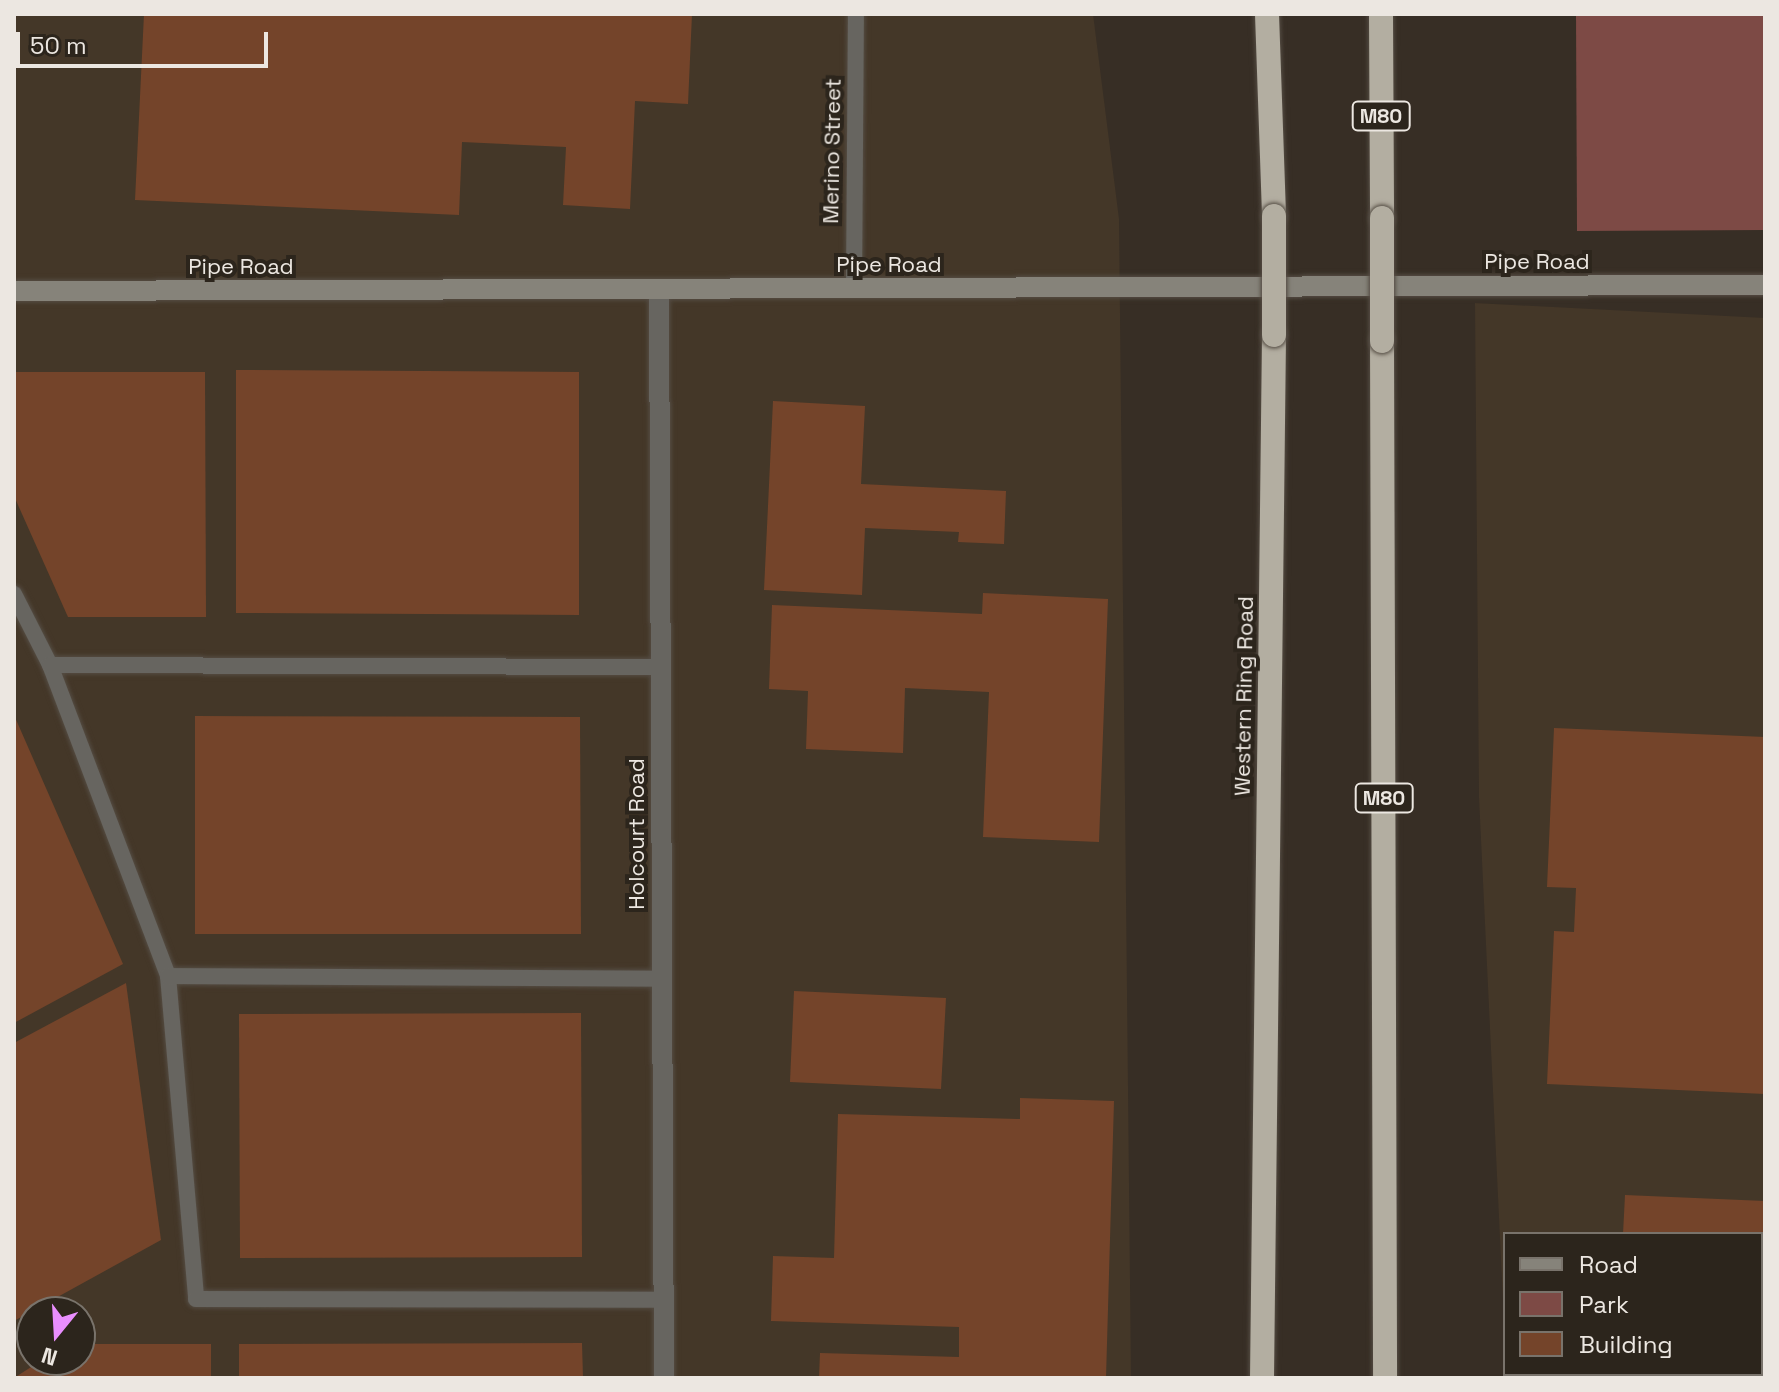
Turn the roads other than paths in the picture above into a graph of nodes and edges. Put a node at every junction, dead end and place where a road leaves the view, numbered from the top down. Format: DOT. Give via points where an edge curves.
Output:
graph roads {
  1 [pos="856,14"];
  2 [pos="1267,14"];
  3 [pos="1381,14"];
  4 [pos="1765,285"];
  5 [pos="854,289"];
  6 [pos="659,290"];
  7 [pos="14,291"];
  8 [pos="14,594"];
  9 [pos="50,665"];
  10 [pos="660,667"];
  11 [pos="168,976"];
  12 [pos="662,979"];
  13 [pos="1385,1255"];
  14 [pos="664,1300"];
  15 [pos="664,1378"];
  16 [pos="1262,1378"];
  17 [pos="1385,1378"];
  18 [pos="1398,1378"];
  1 -- 5 [label="lane, Merino Street"];
  2 -- 16 [label="highway, Western Ring Road, bridge" via="1274,335"];
  3 -- 13 [label="highway, M80, bridge"];
  4 -- 5 [label="street, Pipe Road"];
  5 -- 6 [label="street, Pipe Road"];
  6 -- 7 [label="street, Pipe Road"];
  6 -- 10 [label="street, Holcourt Road"];
  8 -- 9 [label="lane"];
  9 -- 10 [label="lane"];
  9 -- 11 [label="lane"];
  10 -- 12 [label="street, Holcourt Road"];
  11 -- 12 [label="lane"];
  11 -- 14 [label="lane" via="196,1299"];
  12 -- 14 [label="street, Holcourt Road"];
  13 -- 17 [label="highway, M80"];
  13 -- 18 [label="highway"];
  14 -- 15 [label="street, Holcourt Road"];
}
